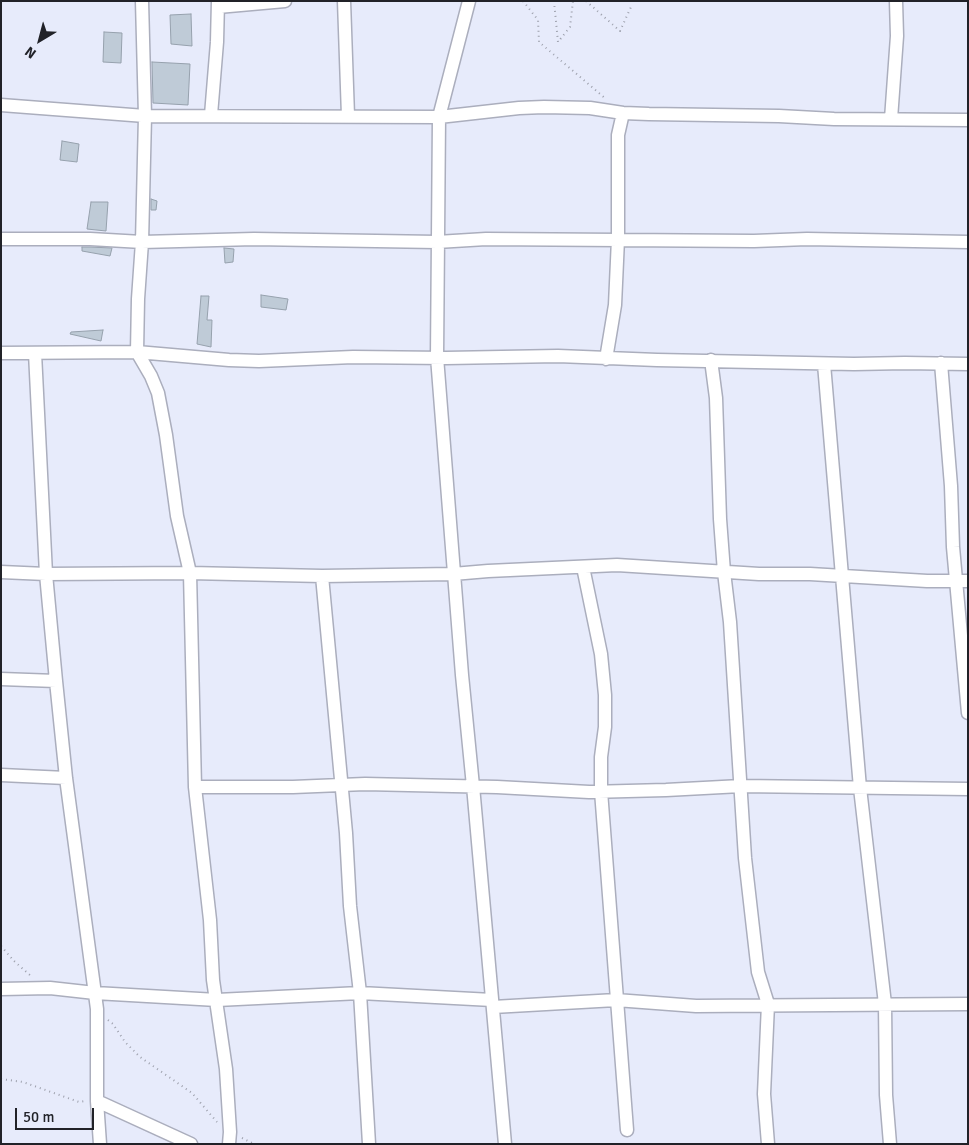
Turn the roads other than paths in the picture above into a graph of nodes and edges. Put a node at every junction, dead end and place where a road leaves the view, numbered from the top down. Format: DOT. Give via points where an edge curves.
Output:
graph roads {
  1 [pos="142,1"];
  2 [pos="285,1"];
  3 [pos="344,1"];
  4 [pos="469,1"];
  5 [pos="896,1"];
  6 [pos="218,4"];
  7 [pos="1,105"];
  8 [pos="623,113"];
  9 [pos="211,115"];
  10 [pos="145,116"];
  11 [pos="348,116"];
  12 [pos="439,117"];
  13 [pos="891,119"];
  14 [pos="968,120"];
  15 [pos="1,239"];
  16 [pos="618,239"];
  17 [pos="142,242"];
  18 [pos="437,242"];
  19 [pos="968,242"];
  20 [pos="137,352"];
  21 [pos="1,353"];
  22 [pos="35,353"];
  23 [pos="437,357"];
  24 [pos="606,359"];
  25 [pos="711,360"];
  26 [pos="941,363"];
  27 [pos="824,364"];
  28 [pos="968,364"];
  29 [pos="583,567"];
  30 [pos="1,572"];
  31 [pos="724,572"];
  32 [pos="190,573"];
  33 [pos="46,574"];
  34 [pos="453,574"];
  35 [pos="322,576"];
  36 [pos="841,576"];
  37 [pos="962,580"];
  38 [pos="1,679"];
  39 [pos="56,681"];
  40 [pos="968,713"];
  41 [pos="1,775"];
  42 [pos="66,778"];
  43 [pos="341,785"];
  44 [pos="473,786"];
  45 [pos="741,786"];
  46 [pos="195,788"];
  47 [pos="860,788"];
  48 [pos="968,789"];
  49 [pos="601,791"];
  50 [pos="1,989"];
  51 [pos="95,993"];
  52 [pos="360,993"];
  53 [pos="217,1000"];
  54 [pos="616,1000"];
  55 [pos="493,1004"];
  56 [pos="768,1004"];
  57 [pos="885,1004"];
  58 [pos="968,1004"];
  59 [pos="97,1101"];
  60 [pos="627,1130"];
  61 [pos="229,1138"];
  62 [pos="100,1144"];
  63 [pos="191,1144"];
  64 [pos="369,1144"];
  65 [pos="505,1144"];
  66 [pos="768,1144"];
  67 [pos="890,1144"];
  1 -- 10 [label="street"];
  2 -- 6 [label="street"];
  3 -- 11 [label="street"];
  4 -- 12 [label="street"];
  5 -- 13 [label="street"];
  6 -- 9 [label="street"];
  7 -- 10 [label="street"];
  8 -- 12 [label="street" via="590,108 519,108"];
  8 -- 13 [label="street"];
  8 -- 16 [label="street" via="618,134"];
  9 -- 10 [label="street"];
  9 -- 11 [label="street"];
  10 -- 17 [label="street"];
  11 -- 12 [label="street"];
  12 -- 18 [label="street"];
  13 -- 14 [label="street"];
  15 -- 17 [label="street"];
  16 -- 18 [label="street"];
  16 -- 19 [label="street"];
  16 -- 24 [label="street" via="615,304"];
  17 -- 18 [label="street" via="254,239"];
  17 -- 20 [label="street"];
  18 -- 23 [label="street"];
  20 -- 22 [label="street"];
  20 -- 23 [label="street" via="258,361"];
  20 -- 32 [label="street" via="158,393 176,516"];
  21 -- 22 [label="street"];
  22 -- 33 [label="street"];
  23 -- 24 [label="street"];
  23 -- 34 [label="street"];
  24 -- 25 [label="street"];
  25 -- 27 [label="street"];
  25 -- 31 [label="street" via="716,398"];
  26 -- 27 [label="street"];
  26 -- 28 [label="street"];
  26 -- 37 [label="street" via="953,546"];
  27 -- 36 [label="street"];
  29 -- 31 [label="street"];
  29 -- 34 [label="street"];
  29 -- 49 [label="street" via="604,679"];
  30 -- 33 [label="street"];
  31 -- 36 [label="street"];
  31 -- 45 [label="street"];
  32 -- 33 [label="street"];
  32 -- 35 [label="street"];
  32 -- 46 [label="street"];
  33 -- 39 [label="street"];
  34 -- 35 [label="street"];
  34 -- 44 [label="street"];
  35 -- 43 [label="street"];
  36 -- 37 [label="street"];
  36 -- 47 [label="street"];
  37 -- 40 [label="street"];
  38 -- 39 [label="street"];
  39 -- 42 [label="street"];
  41 -- 42 [label="street"];
  42 -- 51 [label="street"];
  43 -- 44 [label="street"];
  43 -- 46 [label="street"];
  43 -- 52 [label="street"];
  44 -- 49 [label="street"];
  44 -- 55 [label="street"];
  45 -- 47 [label="street"];
  45 -- 49 [label="street"];
  45 -- 56 [label="street" via="745,858 758,972"];
  46 -- 53 [label="street"];
  47 -- 48 [label="street"];
  47 -- 57 [label="street"];
  49 -- 54 [label="street"];
  50 -- 51 [label="street" via="50,988"];
  51 -- 53 [label="street"];
  51 -- 59 [label="street"];
  52 -- 53 [label="street"];
  52 -- 55 [label="street"];
  52 -- 64 [label="street"];
  53 -- 61 [label="street" via="226,1069"];
  54 -- 55 [label="street"];
  54 -- 56 [label="street" via="696,1006"];
  54 -- 60 [label="street"];
  55 -- 65 [label="street"];
  56 -- 57 [label="street"];
  56 -- 66 [label="street" via="764,1094"];
  57 -- 58 [label="street"];
  57 -- 67 [label="street"];
  59 -- 62 [label="street"];
  59 -- 63 [label="street"];
}
